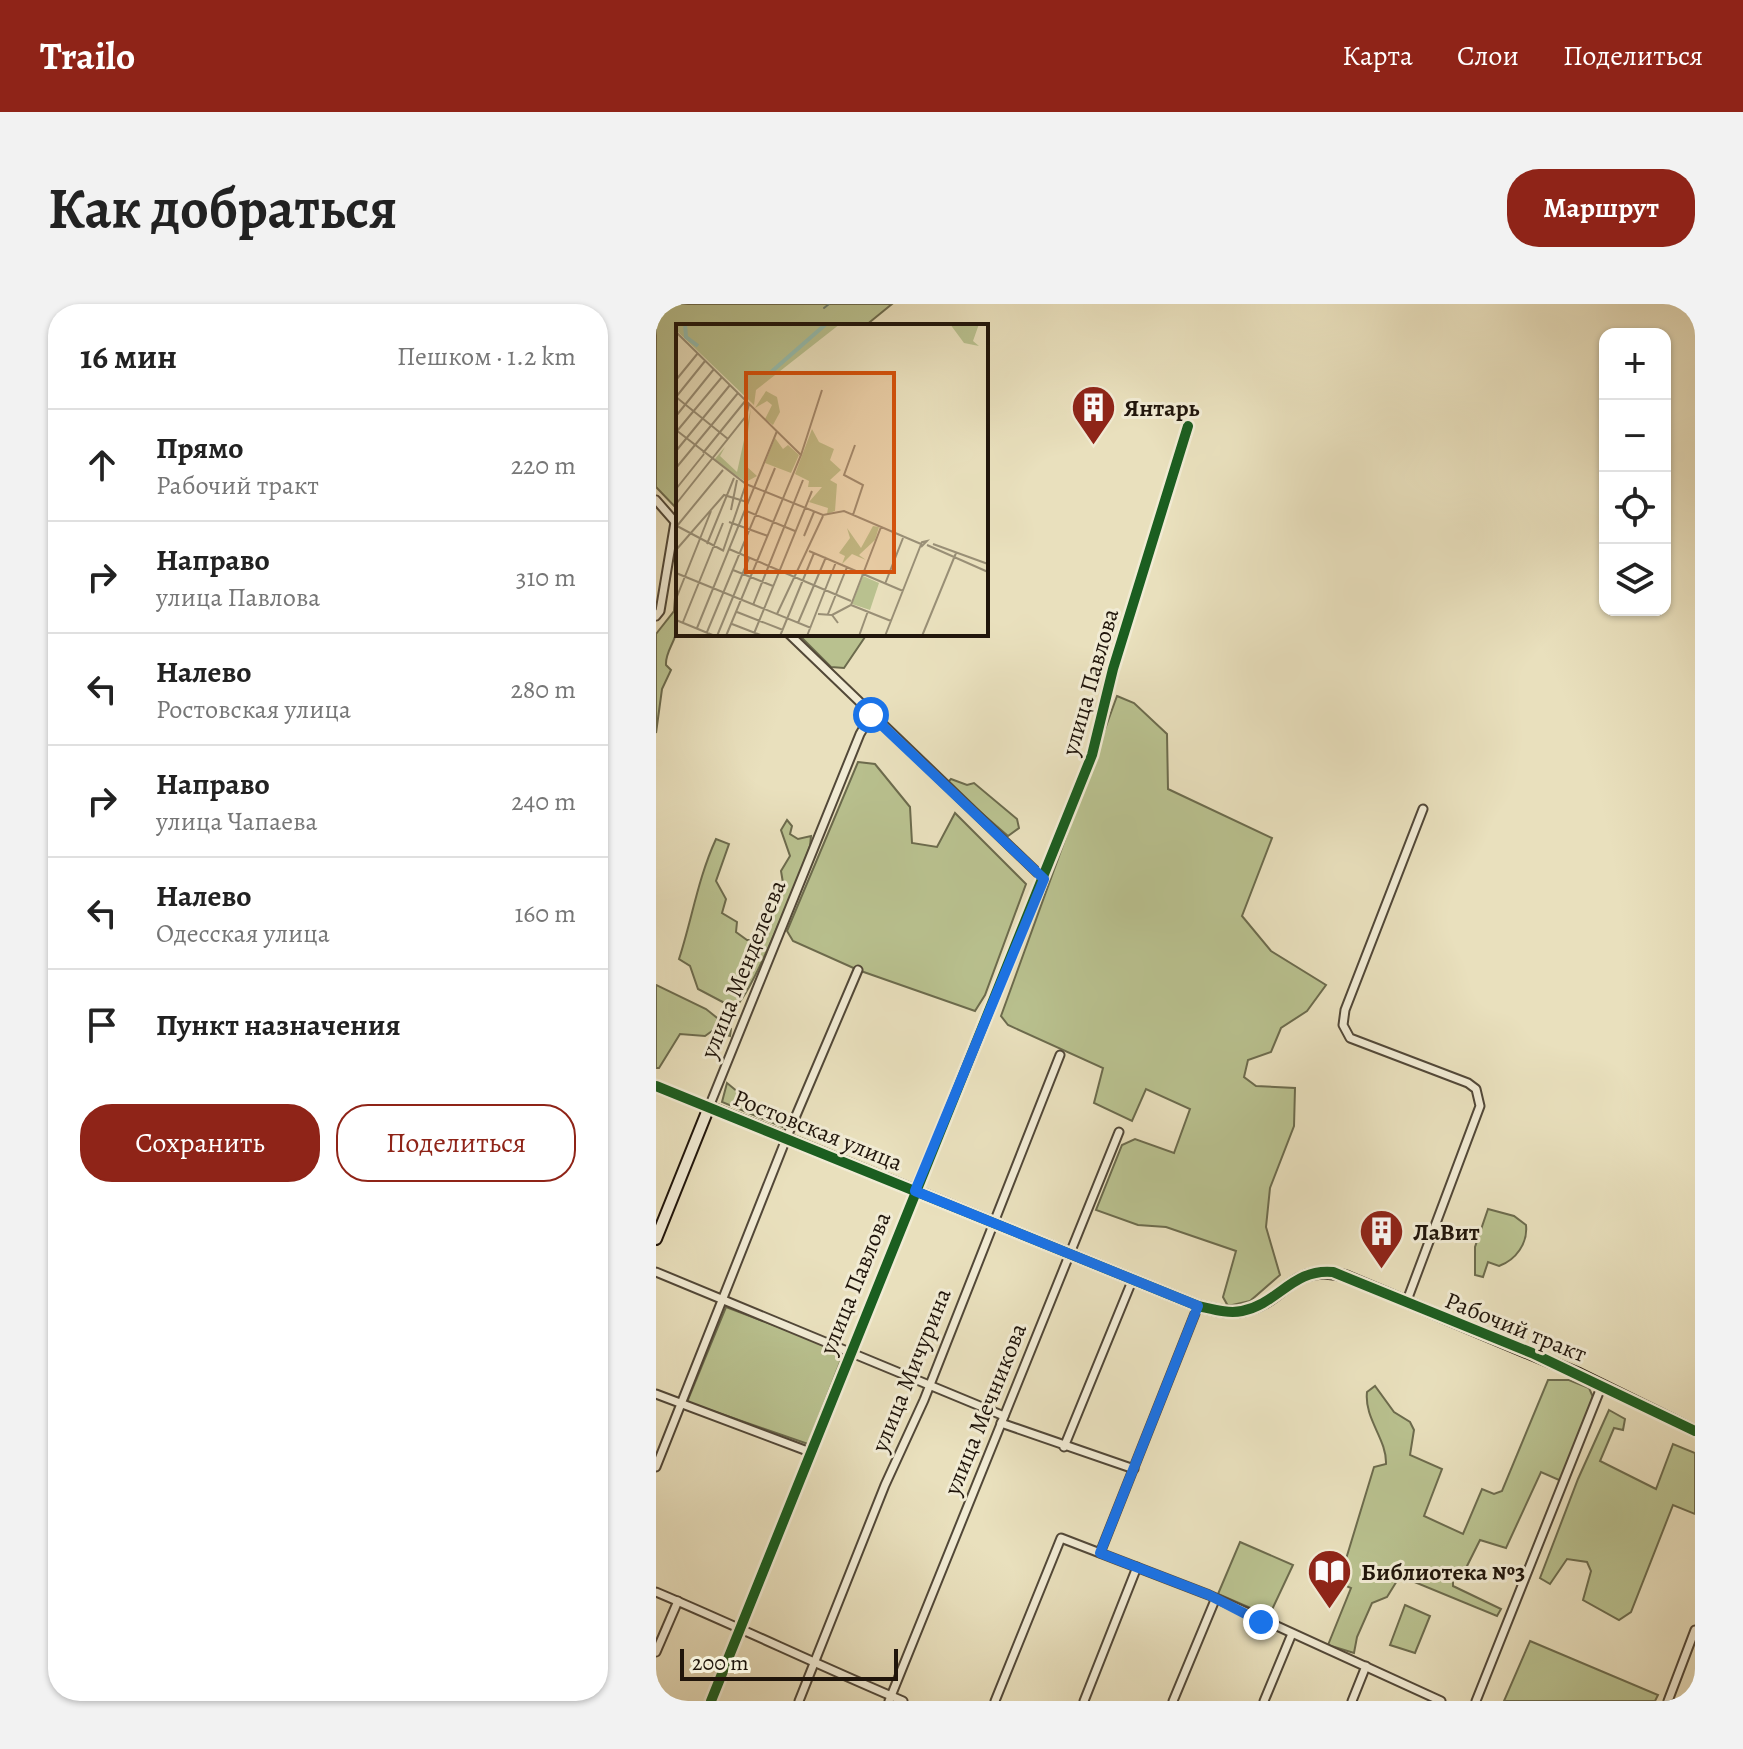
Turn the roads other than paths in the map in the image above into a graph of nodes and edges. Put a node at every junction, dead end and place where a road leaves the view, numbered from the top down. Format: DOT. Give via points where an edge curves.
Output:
graph roads {
  1 [pos="1188,426"];
  2 [pos="656,500"];
  3 [pos="676,522"];
  4 [pos="676,528"];
  5 [pos="656,616"];
  6 [pos="791,636"];
  7 [pos="871,715"];
  8 [pos="1423,809"];
  9 [pos="1044,879"];
  10 [pos="858,970"];
  11 [pos="1060,1055"];
  12 [pos="656,1086"];
  13 [pos="709,1107"];
  14 [pos="1119,1132"];
  15 [pos="786,1139"];
  16 [pos="915,1191"];
  17 [pos="661,1212"];
  18 [pos="991,1224"];
  19 [pos="656,1239"];
  20 [pos="1067,1255"];
  21 [pos="1318,1271"];
  22 [pos="656,1272"];
  23 [pos="1132,1281"];
  24 [pos="722,1298"];
  25 [pos="1406,1303"];
  26 [pos="1198,1306"];
  27 [pos="849,1350"];
  28 [pos="928,1382"];
  29 [pos="1602,1385"];
  30 [pos="656,1394"];
  31 [pos="682,1404"];
  32 [pos="1003,1420"];
  33 [pos="1695,1431"];
  34 [pos="1064,1447"];
  35 [pos="810,1452"];
  36 [pos="656,1467"];
  37 [pos="1134,1469"];
  38 [pos="1100,1553"];
  39 [pos="1137,1567"];
  40 [pos="656,1592"];
  41 [pos="1215,1600"];
  42 [pos="678,1601"];
  43 [pos="740,1626"];
  44 [pos="1695,1630"];
  45 [pos="1291,1636"];
  46 [pos="656,1652"];
  47 [pos="814,1664"];
  48 [pos="1366,1666"];
  49 [pos="890,1698"];
  50 [pos="711,1701"];
  51 [pos="799,1701"];
  52 [pos="903,1701"];
  53 [pos="995,1701"];
  54 [pos="1084,1701"];
  55 [pos="1173,1701"];
  56 [pos="1264,1701"];
  57 [pos="1352,1701"];
  58 [pos="1441,1701"];
  59 [pos="1476,1701"];
  60 [pos="1668,1701"];
  1 -- 9 [label="street, улица Павлова" via="1092,755"];
  2 -- 3 [label="street"];
  4 -- 5 [label="street"];
  6 -- 7 [label="street"];
  7 -- 9 [label="street"];
  7 -- 13 [label="street, улица Менделеева"];
  8 -- 25 [label="street" via="1343,1025 1350,1038 1468,1083 1476,1089 1480,1106"];
  9 -- 16 [label="street, улица Павлова"];
  10 -- 15 [label="street"];
  11 -- 18 [label="street, улица Мичурина"];
  12 -- 13 [label="street, Ростовская улица"];
  13 -- 15 [label="street, Ростовская улица"];
  13 -- 17 [label="street, улица Менделеева"];
  14 -- 20 [label="street, улица Мечникова"];
  15 -- 16 [label="street, Ростовская улица"];
  15 -- 24 [label="street"];
  16 -- 18 [label="street, Ростовская улица"];
  16 -- 27 [label="street, улица Павлова"];
  17 -- 19 [label="street, улица Менделеева"];
  18 -- 20 [label="street, Ростовская улица"];
  18 -- 28 [label="street, улица Мичурина"];
  20 -- 23 [label="street, Ростовская улица"];
  20 -- 32 [label="street, улица Мечникова"];
  21 -- 25 [label="street, Рабочий тракт" via="1345,1276"];
  21 -- 26 [label="street, Ростовская улица" via="1290,1282 1253,1308 1225,1312"];
  22 -- 24 [label="street"];
  23 -- 26 [label="street, Ростовская улица"];
  23 -- 34 [label="street"];
  24 -- 27 [label="street"];
  24 -- 31 [label="street"];
  25 -- 29 [label="street, Рабочий тракт"];
  26 -- 37 [label="street"];
  27 -- 28 [label="street"];
  27 -- 35 [label="street, улица Павлова"];
  28 -- 32 [label="street"];
  28 -- 47 [label="street, улица Мичурина"];
  29 -- 33 [label="street, Рабочий тракт"];
  29 -- 59 [label="street"];
  30 -- 31 [label="street"];
  31 -- 35 [label="street"];
  31 -- 36 [label="street"];
  32 -- 34 [label="street"];
  32 -- 49 [label="street, улица Мечникова"];
  34 -- 37 [label="street"];
  35 -- 43 [label="street, улица Павлова"];
  37 -- 38 [label="street"];
  38 -- 39 [label="street"];
  38 -- 53 [label="street" via="1061,1538"];
  39 -- 41 [label="street"];
  39 -- 54 [label="street"];
  40 -- 42 [label="street"];
  41 -- 45 [label="street"];
  41 -- 55 [label="street"];
  42 -- 43 [label="street"];
  42 -- 46 [label="street"];
  43 -- 47 [label="street"];
  43 -- 50 [label="street, улица Павлова"];
  44 -- 60 [label="street"];
  45 -- 48 [label="street"];
  45 -- 56 [label="street"];
  47 -- 49 [label="street"];
  47 -- 51 [label="street, улица Мичурина"];
  48 -- 57 [label="street"];
  48 -- 58 [label="street"];
  49 -- 52 [label="street"];
}
